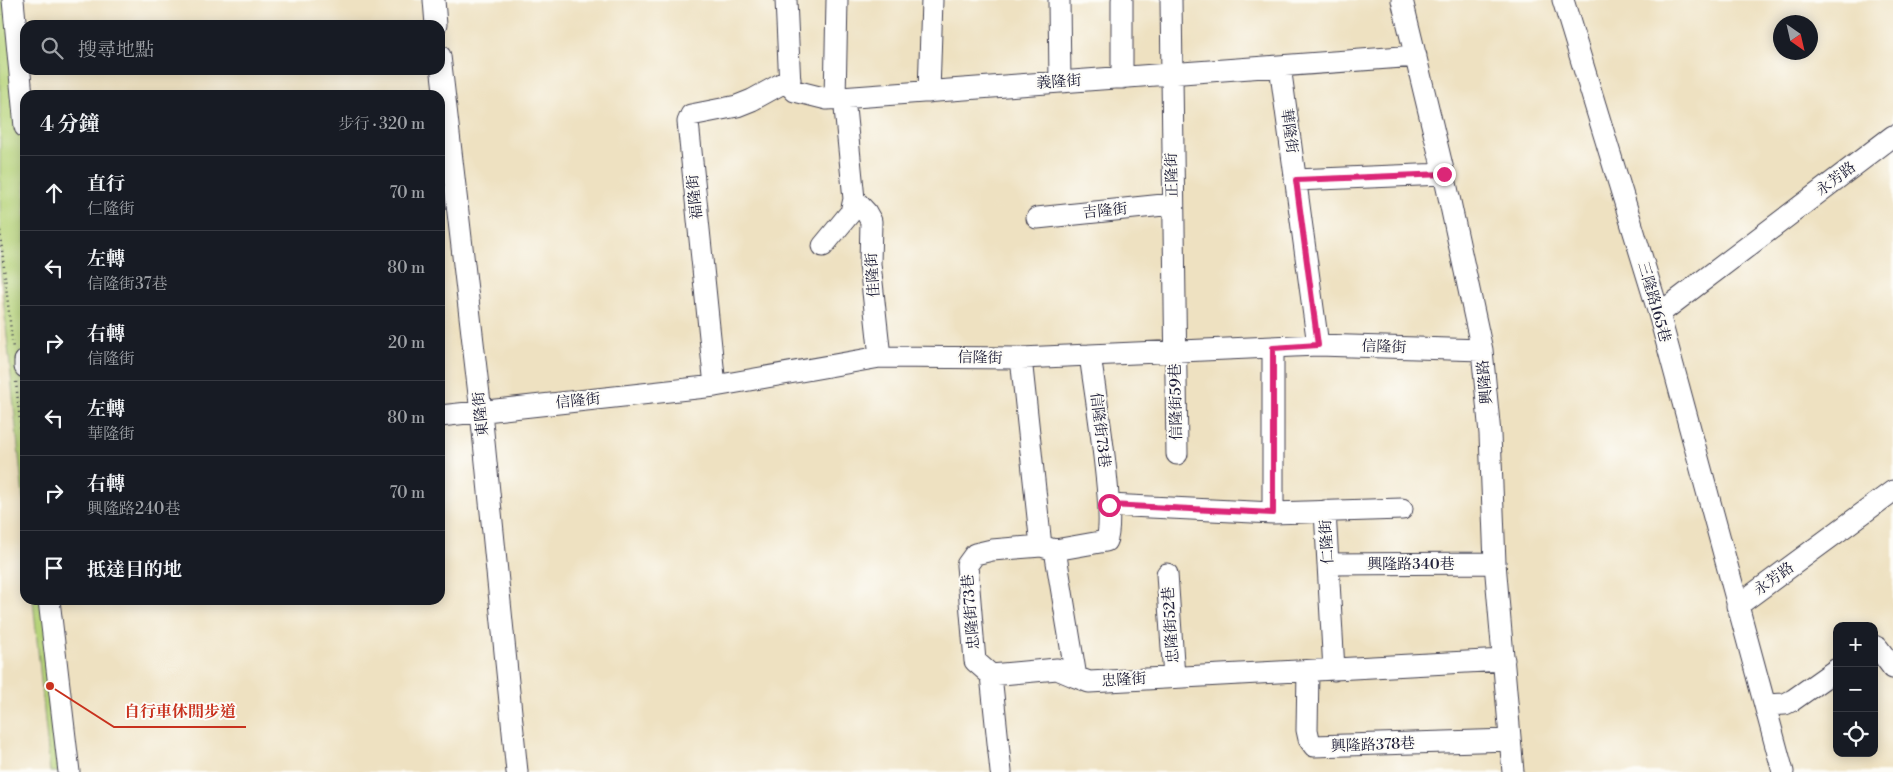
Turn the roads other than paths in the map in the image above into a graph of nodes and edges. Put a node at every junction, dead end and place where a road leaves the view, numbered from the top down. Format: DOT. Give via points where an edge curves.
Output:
graph roads {
  1 [pos="13,0"];
  2 [pos="434,0"];
  3 [pos="786,0"];
  4 [pos="837,0"];
  5 [pos="932,0"];
  6 [pos="1059,0"];
  7 [pos="1122,0"];
  8 [pos="1171,0"];
  9 [pos="1402,0"];
  10 [pos="1563,0"];
  11 [pos="436,20"];
  12 [pos="1416,56"];
  13 [pos="1280,66"];
  14 [pos="1171,74"];
  15 [pos="20,75"];
  16 [pos="20,75"];
  17 [pos="442,75"];
  18 [pos="1122,78"];
  19 [pos="790,79"];
  20 [pos="1060,82"];
  21 [pos="21,90"];
  22 [pos="444,90"];
  23 [pos="929,92"];
  24 [pos="840,98"];
  25 [pos="445,99"];
  26 [pos="1893,136"];
  27 [pos="1444,174"];
  28 [pos="1296,180"];
  29 [pos="854,198"];
  30 [pos="1173,204"];
  31 [pos="1037,218"];
  32 [pos="823,246"];
  33 [pos="1659,314"];
  34 [pos="1318,345"];
  35 [pos="1273,348"];
  36 [pos="1176,350"];
  37 [pos="1482,350"];
  38 [pos="1090,355"];
  39 [pos="880,357"];
  40 [pos="1021,358"];
  41 [pos="714,386"];
  42 [pos="481,412"];
  43 [pos="445,416"];
  44 [pos="1177,454"];
  45 [pos="1893,491"];
  46 [pos="1109,505"];
  47 [pos="1402,509"];
  48 [pos="1325,511"];
  49 [pos="1273,513"];
  50 [pos="1048,548"];
  51 [pos="1328,564"];
  52 [pos="1495,564"];
  53 [pos="1167,574"];
  54 [pos="50,605"];
  55 [pos="1737,606"];
  56 [pos="1878,648"];
  57 [pos="1504,660"];
  58 [pos="1893,668"];
  59 [pos="1334,670"];
  60 [pos="1308,671"];
  61 [pos="1833,672"];
  62 [pos="991,675"];
  63 [pos="1174,676"];
  64 [pos="1076,677"];
  65 [pos="1765,705"];
  66 [pos="1510,740"];
  67 [pos="69,772"];
  68 [pos="516,772"];
  69 [pos="1001,772"];
  70 [pos="1513,772"];
  71 [pos="1783,772"];
  1 -- 15 [label="street"];
  2 -- 11 [label="street"];
  3 -- 19 [label="street"];
  4 -- 24 [label="street"];
  5 -- 23 [label="street"];
  6 -- 20 [label="street"];
  7 -- 18 [label="street"];
  8 -- 14 [label="street, 正隆街"];
  9 -- 12 [label="street, 興隆路"];
  10 -- 33 [label="street, 三隆路165巷"];
  12 -- 13 [label="street, 義隆街"];
  12 -- 27 [label="street, 興隆路"];
  13 -- 14 [label="street, 義隆街"];
  13 -- 28 [label="street, 華隆街"];
  14 -- 18 [label="street, 義隆街"];
  14 -- 30 [label="street, 正隆街"];
  16 -- 21 [label="street"];
  17 -- 22 [label="street, 東隆街"];
  18 -- 20 [label="street, 義隆街"];
  19 -- 24 [label="street, 義隆街" via="790,86 795,91 827,100"];
  19 -- 41 [label="street, 福隆街" via="737,106 691,115 688,122"];
  20 -- 23 [label="street, 義隆街"];
  23 -- 24 [label="street, 義隆街"];
  24 -- 29 [label="street"];
  25 -- 42 [label="street, 東隆街"];
  26 -- 33 [label="street, 永芳路"];
  27 -- 28 [label="street"];
  27 -- 37 [label="street, 興隆路"];
  28 -- 34 [label="street, 華隆街"];
  29 -- 32 [label="street" via="850,212"];
  29 -- 39 [label="street, 佳隆街" via="871,221 870,264"];
  30 -- 31 [label="street, 吉隆街"];
  30 -- 36 [label="street, 正隆街"];
  33 -- 55 [label="street, 三隆路165巷"];
  34 -- 35 [label="street, 信隆街"];
  34 -- 37 [label="street, 信隆街"];
  35 -- 36 [label="street, 信隆街"];
  35 -- 49 [label="street"];
  36 -- 38 [label="street, 信隆街"];
  36 -- 44 [label="street, 信隆街59巷"];
  37 -- 52 [label="street, 興隆路" via="1490,434"];
  38 -- 40 [label="street, 信隆街"];
  38 -- 46 [label="street, 信隆街73巷"];
  39 -- 40 [label="street, 信隆街"];
  39 -- 41 [label="street, 信隆街"];
  40 -- 50 [label="street"];
  41 -- 42 [label="street, 信隆街"];
  42 -- 43 [label="street, 信隆街"];
  42 -- 68 [label="street, 東隆街"];
  45 -- 55 [label="street, 永芳路"];
  46 -- 49 [label="street, 仁隆街"];
  46 -- 50 [label="street, 信隆街73巷" via="1106,541"];
  47 -- 48 [label="street"];
  48 -- 49 [label="street, 仁隆街"];
  48 -- 51 [label="street, 仁隆街"];
  50 -- 62 [label="street, 忠隆街73巷" via="992,550 975,554 966,565 975,660"];
  50 -- 64 [label="street"];
  51 -- 52 [label="street, 興隆路340巷"];
  51 -- 59 [label="street, 仁隆街"];
  52 -- 57 [label="street, 興隆路"];
  53 -- 63 [label="street, 忠隆街52巷"];
  54 -- 67 [label="street"];
  55 -- 65 [label="street"];
  56 -- 58 [label="street"];
  57 -- 59 [label="street, 忠隆街"];
  57 -- 66 [label="street, 興隆路"];
  59 -- 60 [label="street, 忠隆街"];
  60 -- 63 [label="street, 忠隆街"];
  60 -- 66 [label="street, 興隆路378巷" via="1307,730 1314,746"];
  61 -- 65 [label="street" via="1793,700"];
  62 -- 64 [label="street" via="1057,669"];
  62 -- 69 [label="street"];
  63 -- 64 [label="street, 忠隆街" via="1089,682"];
  65 -- 71 [label="street"];
  66 -- 70 [label="street, 興隆路"];
}
